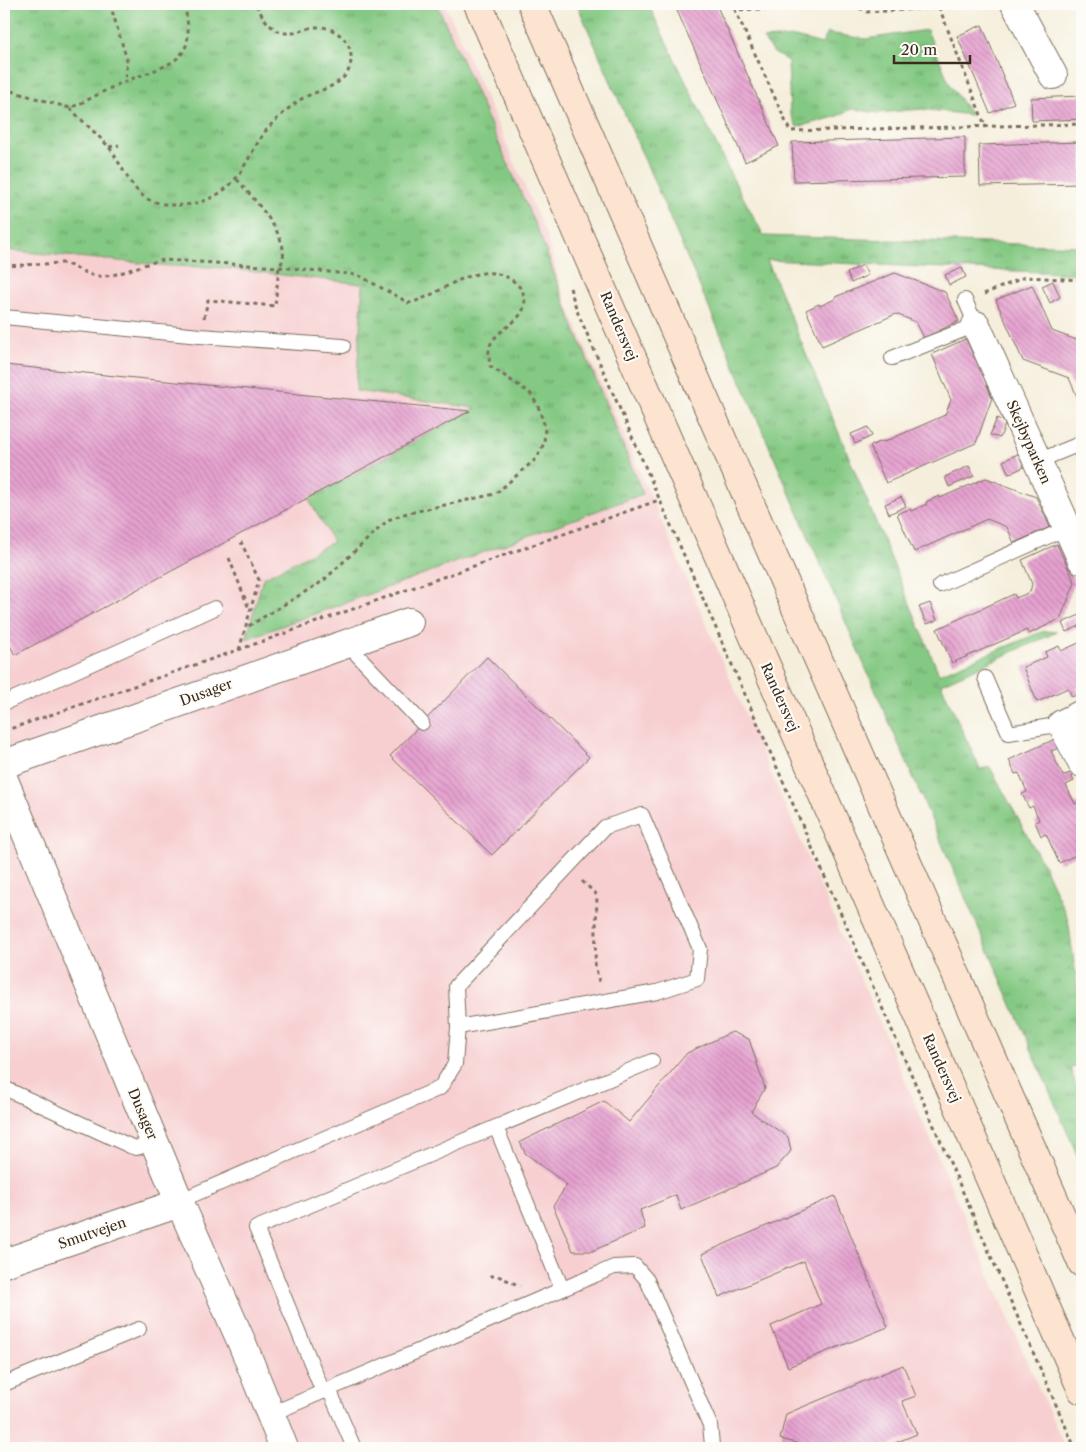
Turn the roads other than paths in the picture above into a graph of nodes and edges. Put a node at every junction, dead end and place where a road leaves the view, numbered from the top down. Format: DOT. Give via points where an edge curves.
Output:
graph roads {
  1 [pos="478,4"];
  2 [pos="532,4"];
  3 [pos="1015,4"];
  4 [pos="1053,75"];
  5 [pos="969,309"];
  6 [pos="4,318"];
  7 [pos="343,346"];
  8 [pos="892,358"];
  9 [pos="1082,443"];
  10 [pos="1038,461"];
  11 [pos="1067,528"];
  12 [pos="1082,560"];
  13 [pos="940,585"];
  14 [pos="215,608"];
  15 [pos="409,622"];
  16 [pos="346,644"];
  17 [pos="985,678"];
  18 [pos="4,703"];
  19 [pos="1072,719"];
  20 [pos="422,723"];
  21 [pos="1082,763"];
  22 [pos="4,764"];
  23 [pos="7,796"];
  24 [pos="458,1027"];
  25 [pos="652,1061"];
  26 [pos="4,1088"];
  27 [pos="496,1128"];
  28 [pos="155,1143"];
  29 [pos="179,1201"];
  30 [pos="4,1263"];
  31 [pos="1082,1263"];
  32 [pos="562,1289"];
  33 [pos="139,1329"];
  34 [pos="4,1384"];
  35 [pos="1082,1390"];
  36 [pos="326,1391"];
  37 [pos="271,1414"];
  38 [pos="284,1448"];
  39 [pos="354,1448"];
  40 [pos="710,1448"];
  1 -- 35 [label="main road, Randersvej"];
  2 -- 31 [label="main road"];
  3 -- 4 [label="street"];
  5 -- 8 [label="lane"];
  5 -- 10 [label="street, Skejbyparken"];
  6 -- 7 [label="lane"];
  9 -- 10 [label="lane"];
  10 -- 11 [label="street, Skejbyparken"];
  11 -- 12 [label="street, Skejbyparken"];
  11 -- 13 [label="lane"];
  14 -- 18 [label="lane"];
  15 -- 16 [label="street, Dusager"];
  16 -- 20 [label="lane"];
  16 -- 22 [label="street, Dusager"];
  17 -- 19 [label="lane" via="1009,734"];
  19 -- 21 [label="street"];
  23 -- 28 [label="street, Dusager"];
  24 -- 24 [label="lane" via="456,986 605,827 642,815 700,949 697,979 656,992"];
  24 -- 29 [label="lane" via="455,1064 440,1088"];
  25 -- 27 [label="lane"];
  26 -- 28 [label="lane" via="130,1146 136,1148"];
  27 -- 32 [label="lane"];
  27 -- 36 [label="lane" via="256,1228"];
  28 -- 29 [label="street, Dusager"];
  29 -- 30 [label="street, Smutvejen"];
  29 -- 37 [label="street, Dusager"];
  32 -- 36 [label="lane"];
  32 -- 40 [label="lane" via="614,1267 635,1266 647,1280 710,1425"];
  33 -- 34 [label="lane"];
  36 -- 37 [label="lane"];
  36 -- 39 [label="lane"];
  37 -- 38 [label="street, Dusager"];
}
